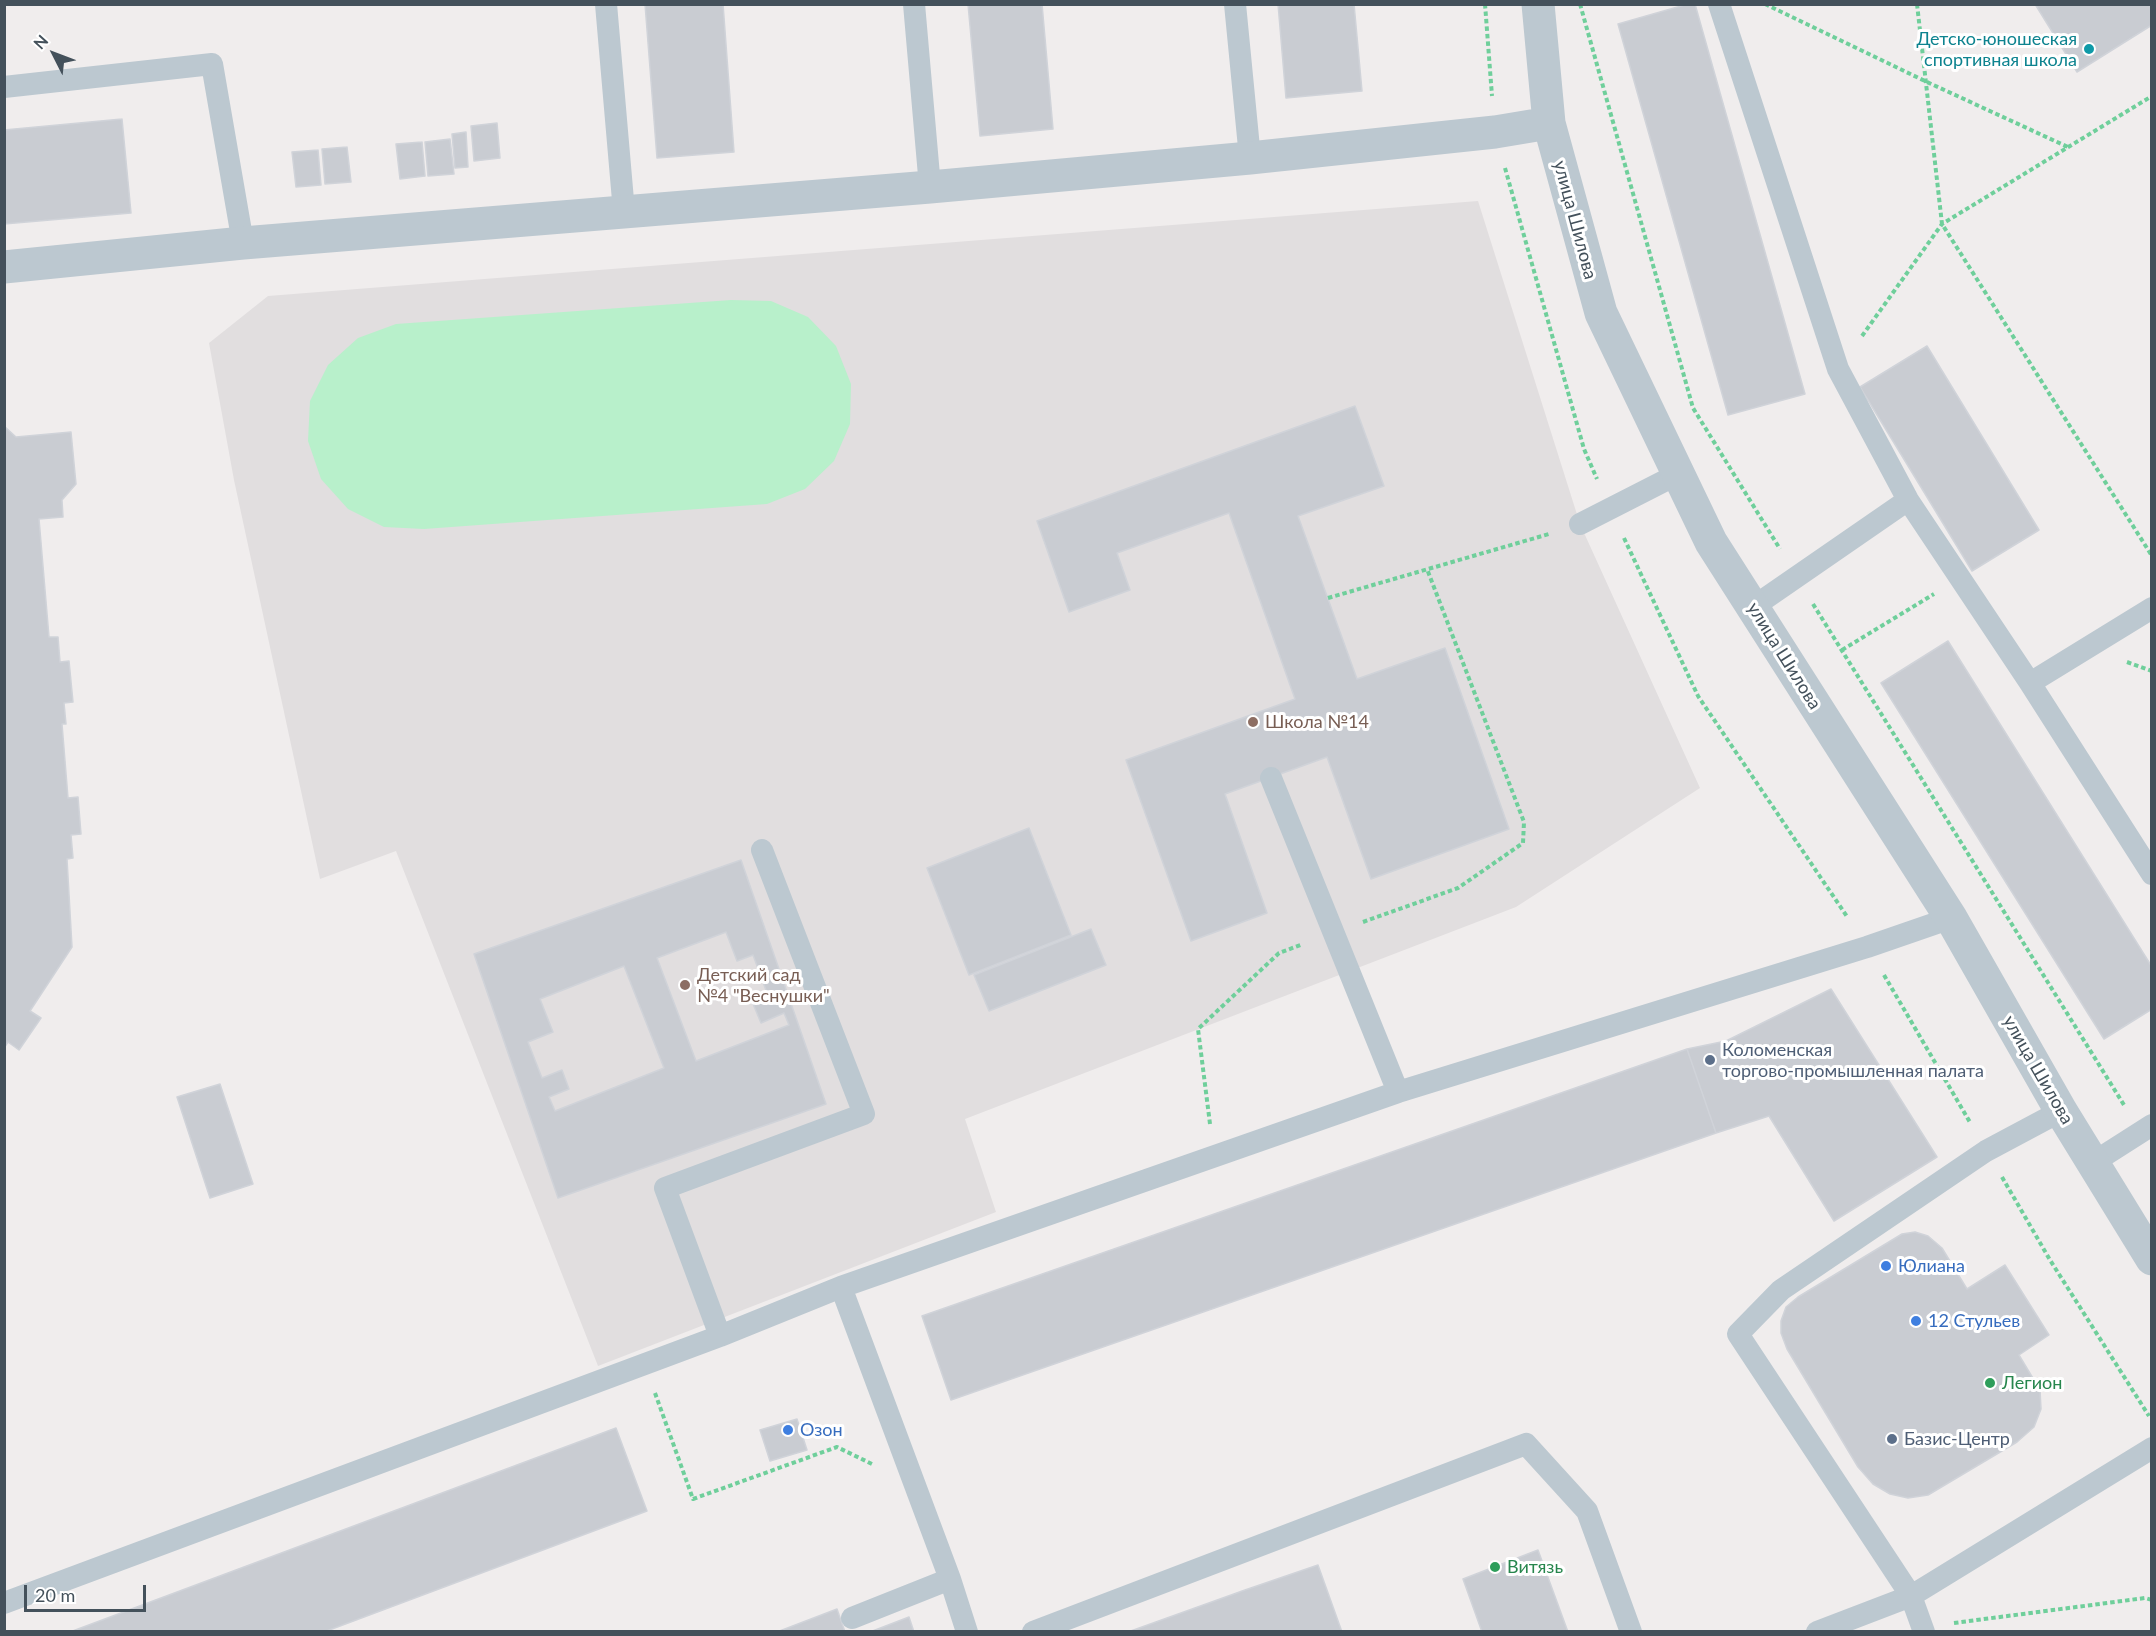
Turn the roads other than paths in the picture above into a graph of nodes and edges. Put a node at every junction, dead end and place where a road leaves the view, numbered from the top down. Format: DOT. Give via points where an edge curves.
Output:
graph roads {
  1 [pos="606,4"];
  2 [pos="914,4"];
  3 [pos="1235,4"];
  4 [pos="1538,4"];
  5 [pos="1719,4"];
  6 [pos="4,87"];
  7 [pos="1549,123"];
  8 [pos="1250,158"];
  9 [pos="930,187"];
  10 [pos="624,212"];
  11 [pos="243,243"];
  12 [pos="4,267"];
  13 [pos="1678,474"];
  14 [pos="1908,500"];
  15 [pos="1580,524"];
  16 [pos="1753,608"];
  17 [pos="2151,608"];
  18 [pos="2030,683"];
  19 [pos="1271,778"];
  20 [pos="762,850"];
  21 [pos="2151,874"];
  22 [pos="1951,918"];
  23 [pos="1398,1092"];
  24 [pos="2061,1111"];
  25 [pos="2151,1125"];
  26 [pos="2094,1162"];
  27 [pos="2151,1258"];
  28 [pos="841,1287"];
  29 [pos="720,1336"];
  30 [pos="2151,1448"];
  31 [pos="950,1579"];
  32 [pos="1911,1596"];
  33 [pos="4,1603"];
  34 [pos="852,1618"];
  35 [pos="967,1632"];
  36 [pos="1033,1632"];
  37 [pos="1631,1632"];
  38 [pos="1817,1632"];
  39 [pos="1924,1632"];
  1 -- 10 [label="lane"];
  2 -- 9 [label="lane"];
  3 -- 8 [label="lane"];
  4 -- 7 [label="street, улица Шилова"];
  5 -- 14 [label="lane" via="1838,369"];
  6 -- 11 [label="lane" via="212,64"];
  7 -- 8 [label="street"];
  7 -- 13 [label="street, улица Шилова" via="1601,313"];
  8 -- 9 [label="street"];
  9 -- 10 [label="street"];
  10 -- 11 [label="street"];
  11 -- 12 [label="street"];
  13 -- 15 [label="lane"];
  13 -- 16 [label="street, улица Шилова" via="1711,542"];
  14 -- 16 [label="lane"];
  14 -- 18 [label="lane"];
  16 -- 22 [label="street, улица Шилова"];
  17 -- 18 [label="lane"];
  18 -- 21 [label="lane"];
  19 -- 23 [label="lane"];
  20 -- 29 [label="lane" via="864,1114 665,1188"];
  22 -- 23 [label="lane"];
  22 -- 24 [label="street, улица Шилова"];
  23 -- 28 [label="lane"];
  24 -- 26 [label="street, улица Шилова"];
  24 -- 32 [label="lane" via="1986,1151 1782,1290 1738,1334"];
  25 -- 26 [label="lane"];
  26 -- 27 [label="street, улица Шилова"];
  28 -- 29 [label="lane"];
  28 -- 31 [label="lane"];
  29 -- 33 [label="lane"];
  30 -- 32 [label="lane"];
  31 -- 34 [label="lane"];
  31 -- 35 [label="lane"];
  32 -- 38 [label="lane"];
  32 -- 39 [label="lane"];
  36 -- 37 [label="lane" via="1526,1444 1587,1511"];
}
